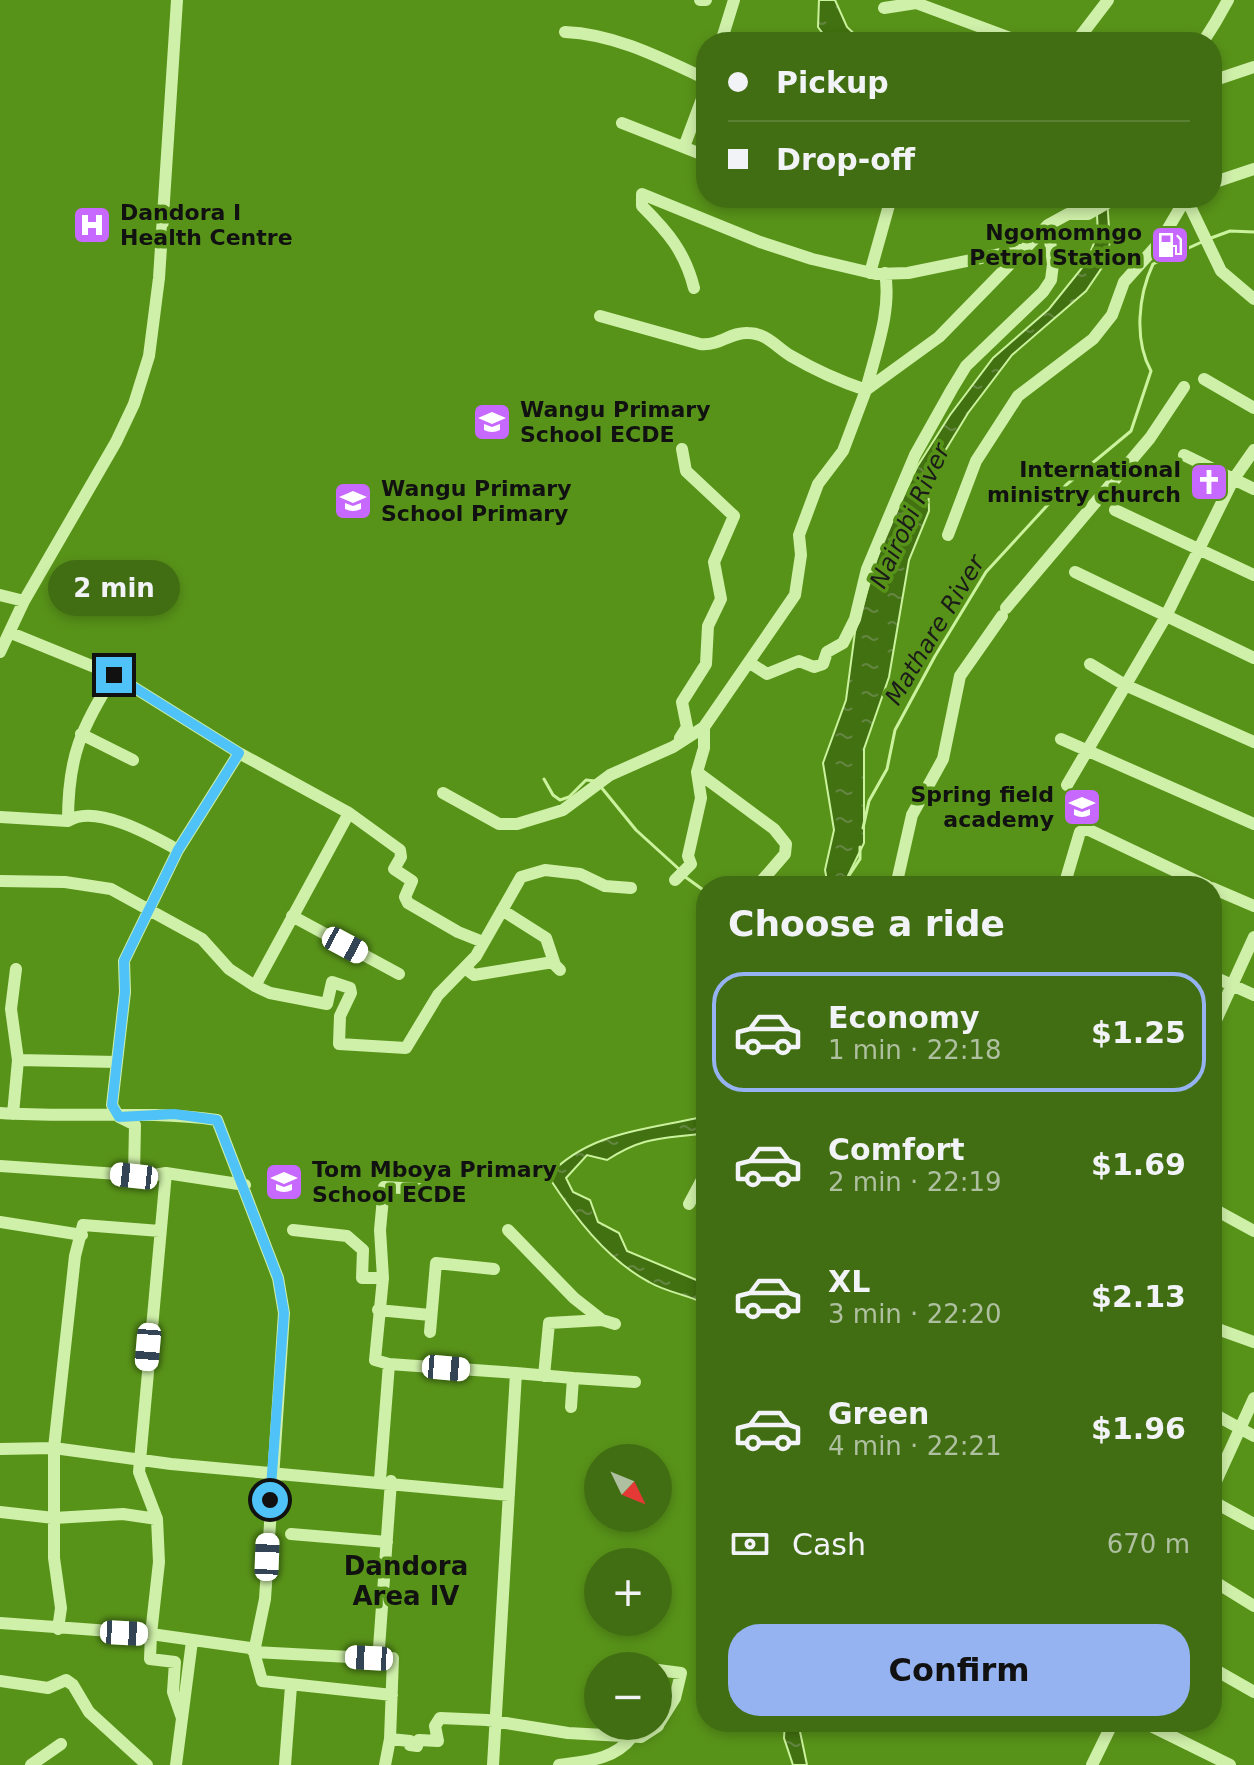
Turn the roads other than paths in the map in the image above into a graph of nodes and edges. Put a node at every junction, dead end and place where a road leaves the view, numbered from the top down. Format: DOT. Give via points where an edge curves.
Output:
graph roads {
  1 [pos="177,0"];
  2 [pos="734,0"];
  3 [pos="1108,0"];
  4 [pos="1228,2"];
  5 [pos="884,8"];
  6 [pos="565,32"];
  7 [pos="724,32"];
  8 [pos="994,32"];
  9 [pos="1084,32"];
  10 [pos="1211,32"];
  11 [pos="1254,67"];
  12 [pos="696,75"];
  13 [pos="1222,78"];
  14 [pos="696,115"];
  15 [pos="622,123"];
  16 [pos="684,147"];
  17 [pos="696,152"];
  18 [pos="1254,169"];
  19 [pos="1222,180"];
  20 [pos="888,208"];
  21 [pos="1098,208"];
  22 [pos="1180,208"];
  23 [pos="1192,208"];
  24 [pos="1048,225"];
  25 [pos="1020,250"];
  26 [pos="870,273"];
  27 [pos="885,273"];
  28 [pos="694,288"];
  29 [pos="1254,299"];
  30 [pos="600,316"];
  31 [pos="1204,379"];
  32 [pos="1184,387"];
  33 [pos="866,390"];
  34 [pos="1254,408"];
  35 [pos="682,449"];
  36 [pos="1254,450"];
  37 [pos="1184,455"];
  38 [pos="1233,480"];
  39 [pos="1254,489"];
  40 [pos="1115,510"];
  41 [pos="948,535"];
  42 [pos="1199,549"];
  43 [pos="1075,572"];
  44 [pos="1254,575"];
  45 [pos="0,595"];
  46 [pos="24,601"];
  47 [pos="1165,618"];
  48 [pos="11,633"];
  49 [pos="0,652"];
  50 [pos="1254,658"];
  51 [pos="750,663"];
  52 [pos="1090,664"];
  53 [pos="114,675"];
  54 [pos="1125,685"];
  55 [pos="704,727"];
  56 [pos="81,734"];
  57 [pos="1061,739"];
  58 [pos="1254,742"];
  59 [pos="673,747"];
  60 [pos="1089,751"];
  61 [pos="239,753"];
  62 [pos="133,760"];
  63 [pos="697,772"];
  64 [pos="1067,785"];
  65 [pos="443,793"];
  66 [pos="349,813"];
  67 [pos="0,817"];
  68 [pos="68,821"];
  69 [pos="1254,824"];
  70 [pos="178,850"];
  71 [pos="680,876"];
  72 [pos="766,876"];
  73 [pos="898,876"];
  74 [pos="1067,876"];
  75 [pos="1187,876"];
  76 [pos="0,881"];
  77 [pos="631,888"];
  78 [pos="1222,892"];
  79 [pos="1254,906"];
  80 [pos="502,910"];
  81 [pos="148,911"];
  82 [pos="292,916"];
  83 [pos="1254,937"];
  84 [pos="483,942"];
  85 [pos="16,969"];
  86 [pos="466,969"];
  87 [pos="399,974"];
  88 [pos="1222,982"];
  89 [pos="255,986"];
  90 [pos="1232,987"];
  91 [pos="1254,995"];
  92 [pos="1222,1008"];
  93 [pos="18,1060"];
  94 [pos="117,1062"];
  95 [pos="6,1114"];
  96 [pos="119,1117"];
  97 [pos="0,1166"];
  98 [pos="166,1173"];
  99 [pos="134,1176"];
  100 [pos="245,1185"];
  101 [pos="419,1189"];
  102 [pos="696,1191"];
  103 [pos="689,1204"];
  104 [pos="1222,1213"];
  105 [pos="0,1222"];
  106 [pos="293,1230"];
  107 [pos="508,1230"];
  108 [pos="160,1231"];
  109 [pos="1254,1231"];
  110 [pos="82,1235"];
  111 [pos="494,1269"];
  112 [pos="383,1278"];
  113 [pos="378,1310"];
  114 [pos="430,1315"];
  115 [pos="1222,1331"];
  116 [pos="430,1332"];
  117 [pos="1254,1342"];
  118 [pos="389,1364"];
  119 [pos="516,1373"];
  120 [pos="544,1376"];
  121 [pos="573,1378"];
  122 [pos="635,1382"];
  123 [pos="1254,1398"];
  124 [pos="571,1407"];
  125 [pos="1222,1418"];
  126 [pos="1240,1428"];
  127 [pos="1254,1436"];
  128 [pos="54,1448"];
  129 [pos="0,1449"];
  130 [pos="140,1458"];
  131 [pos="1222,1468"];
  132 [pos="271,1472"];
  133 [pos="385,1481"];
  134 [pos="509,1495"];
  135 [pos="1222,1506"];
  136 [pos="0,1512"];
  137 [pos="54,1518"];
  138 [pos="157,1519"];
  139 [pos="1254,1524"];
  140 [pos="291,1534"];
  141 [pos="387,1542"];
  142 [pos="1222,1586"];
  143 [pos="1254,1606"];
  144 [pos="0,1623"];
  145 [pos="58,1629"];
  146 [pos="151,1634"];
  147 [pos="192,1641"];
  148 [pos="254,1652"];
  149 [pos="393,1658"];
  150 [pos="672,1672"];
  151 [pos="1222,1674"];
  152 [pos="0,1681"];
  153 [pos="291,1686"];
  154 [pos="1254,1692"];
  155 [pos="392,1695"];
  156 [pos="672,1703"];
  157 [pos="182,1718"];
  158 [pos="497,1723"];
  159 [pos="1108,1732"];
  160 [pos="1163,1732"];
  161 [pos="584,1734"];
  162 [pos="390,1739"];
  163 [pos="630,1740"];
  164 [pos="61,1744"];
  165 [pos="31,1765"];
  166 [pos="147,1765"];
  167 [pos="176,1765"];
  168 [pos="285,1765"];
  169 [pos="385,1765"];
  170 [pos="493,1765"];
  171 [pos="559,1765"];
  172 [pos="1092,1765"];
  173 [pos="1230,1765"];
  1 -- 46 [label="street" via="149,356 116,442"];
  2 -- 7 [label="street"];
  3 -- 9 [label="street"];
  4 -- 10 [label="street"];
  5 -- 8 [label="street" via="916,3"];
  6 -- 12 [label="street" via="627,45"];
  11 -- 13 [label="street"];
  14 -- 16 [label="street"];
  15 -- 16 [label="street"];
  16 -- 17 [label="street"];
  18 -- 19 [label="street"];
  20 -- 26 [label="street"];
  21 -- 24 [label="street" via="1068,214"];
  22 -- 41 [label="street" via="1160,242 1124,282 1112,315 1093,339 1018,396 976,461"];
  23 -- 29 [label="street" via="1221,271"];
  24 -- 25 [label="street"];
  24 -- 51 [label="street" via="1051,280 966,366 952,389 915,455 867,569 855,619 843,643 814,667 799,661 767,674"];
  25 -- 27 [label="street"];
  25 -- 33 [label="street" via="939,337"];
  26 -- 27 [label="street"];
  26 -- 28 [label="street" via="760,242 642,194 642,206 672,236 688,262"];
  27 -- 33 [label="street" via="888,287"];
  30 -- 33 [label="street" via="700,344 716,345 748,333 775,341 832,379"];
  31 -- 34 [label="street"];
  32 -- 73 [label="street" via="1150,438 1004,612 960,676 943,759 912,815"];
  33 -- 51 [label="street" via="843,451 818,484 799,535 795,595"];
  35 -- 59 [label="street" via="686,471 734,516 714,562 721,599 708,626 709,651 699,680 682,702 687,727"];
  36 -- 38 [label="street"];
  37 -- 38 [label="street"];
  38 -- 39 [label="street"];
  38 -- 42 [label="street"];
  40 -- 42 [label="street"];
  42 -- 44 [label="street"];
  42 -- 47 [label="street"];
  43 -- 47 [label="street"];
  45 -- 46 [label="street"];
  46 -- 48 [label="street"];
  47 -- 50 [label="street"];
  47 -- 54 [label="street"];
  48 -- 49 [label="street"];
  48 -- 53 [label="street"];
  51 -- 55 [label="street"];
  52 -- 54 [label="street"];
  53 -- 56 [label="street"];
  53 -- 61 [label="street"];
  54 -- 58 [label="street"];
  54 -- 60 [label="street"];
  55 -- 59 [label="street"];
  55 -- 63 [label="street"];
  56 -- 62 [label="street"];
  56 -- 68 [label="street" via="68,780"];
  57 -- 60 [label="street"];
  59 -- 65 [label="street" via="610,775 563,810 517,824 499,824"];
  60 -- 64 [label="street"];
  60 -- 69 [label="street"];
  61 -- 66 [label="street"];
  61 -- 70 [label="street"];
  63 -- 71 [label="street" via="701,798 688,856 691,864"];
  63 -- 72 [label="street" via="774,829 786,844 785,854"];
  66 -- 82 [label="street"];
  66 -- 84 [label="street" via="401,852 394,869 412,881 405,897 408,903"];
  67 -- 68 [label="street"];
  68 -- 70 [label="street" via="76,816 118,820"];
  70 -- 81 [label="street"];
  74 -- 75 [label="street" via="1076,840 1087,829"];
  76 -- 81 [label="street" via="111,889"];
  77 -- 80 [label="street" via="545,870 521,877"];
  78 -- 79 [label="street"];
  80 -- 84 [label="street"];
  80 -- 86 [label="street" via="546,938 557,966 474,975"];
  81 -- 89 [label="street" via="202,939 229,969"];
  81 -- 94 [label="street" via="124,961"];
  82 -- 87 [label="street"];
  82 -- 89 [label="street"];
  83 -- 90 [label="street"];
  84 -- 86 [label="street"];
  85 -- 93 [label="street" via="11,1009"];
  86 -- 89 [label="street" via="438,995 406,1048 339,1044 340,1016 350,988 332,982 327,1004"];
  88 -- 90 [label="street"];
  90 -- 91 [label="street"];
  90 -- 92 [label="street"];
  93 -- 94 [label="street"];
  93 -- 95 [label="street"];
  94 -- 96 [label="street" via="112,1105"];
  95 -- 96 [label="street"];
  96 -- 99 [label="street" via="135,1125"];
  96 -- 100 [label="street" via="174,1114 217,1120"];
  97 -- 99 [label="street"];
  98 -- 99 [label="street"];
  98 -- 100 [label="street"];
  98 -- 108 [label="street"];
  100 -- 132 [label="street" via="278,1278 284,1313"];
  101 -- 112 [label="street" via="384,1187"];
  102 -- 103 [label="street"];
  104 -- 109 [label="street"];
  105 -- 110 [label="street"];
  106 -- 112 [label="street" via="347,1236 363,1250 362,1278"];
  107 -- 120 [label="street" via="574,1298 608,1322 549,1323"];
  108 -- 110 [label="street" via="83,1225"];
  108 -- 130 [label="street"];
  110 -- 128 [label="street" via="75,1256"];
  111 -- 114 [label="street" via="436,1263"];
  112 -- 113 [label="street"];
  113 -- 114 [label="street"];
  113 -- 118 [label="street" via="375,1360"];
  114 -- 116 [label="street"];
  115 -- 117 [label="street"];
  118 -- 119 [label="street"];
  118 -- 133 [label="street"];
  119 -- 120 [label="street"];
  119 -- 134 [label="street"];
  120 -- 121 [label="street"];
  121 -- 122 [label="street"];
  121 -- 124 [label="street"];
  123 -- 126 [label="street"];
  125 -- 126 [label="street"];
  126 -- 127 [label="street"];
  126 -- 131 [label="street"];
  128 -- 129 [label="street"];
  128 -- 130 [label="street"];
  128 -- 137 [label="street"];
  130 -- 132 [label="street"];
  130 -- 138 [label="street" via="139,1472"];
  132 -- 133 [label="street"];
  132 -- 148 [label="street" via="265,1599"];
  133 -- 134 [label="street"];
  133 -- 141 [label="street"];
  134 -- 158 [label="street"];
  135 -- 139 [label="street"];
  136 -- 137 [label="street"];
  137 -- 138 [label="street" via="123,1514"];
  137 -- 145 [label="street"];
  138 -- 146 [label="street" via="159,1562"];
  140 -- 141 [label="street"];
  141 -- 148 [label="street" via="379,1648 369,1658"];
  142 -- 143 [label="street"];
  144 -- 145 [label="street"];
  145 -- 146 [label="street"];
  146 -- 147 [label="street"];
  146 -- 157 [label="street" via="150,1659 175,1662 173,1692"];
  147 -- 148 [label="street"];
  147 -- 157 [label="street"];
  148 -- 153 [label="street" via="262,1681"];
  149 -- 155 [label="street"];
  150 -- 156 [label="street" via="681,1673"];
  151 -- 154 [label="street"];
  152 -- 166 [label="street" via="48,1688 66,1680 89,1712"];
  153 -- 155 [label="street"];
  153 -- 168 [label="street"];
  155 -- 162 [label="street"];
  157 -- 167 [label="street"];
  158 -- 161 [label="street"];
  158 -- 162 [label="street" via="440,1718 435,1726 438,1741 419,1740 417,1746"];
  158 -- 170 [label="street"];
  159 -- 172 [label="street"];
  160 -- 173 [label="street"];
  162 -- 169 [label="street"];
  163 -- 171 [label="street" via="611,1755"];
  164 -- 165 [label="street"];
}
